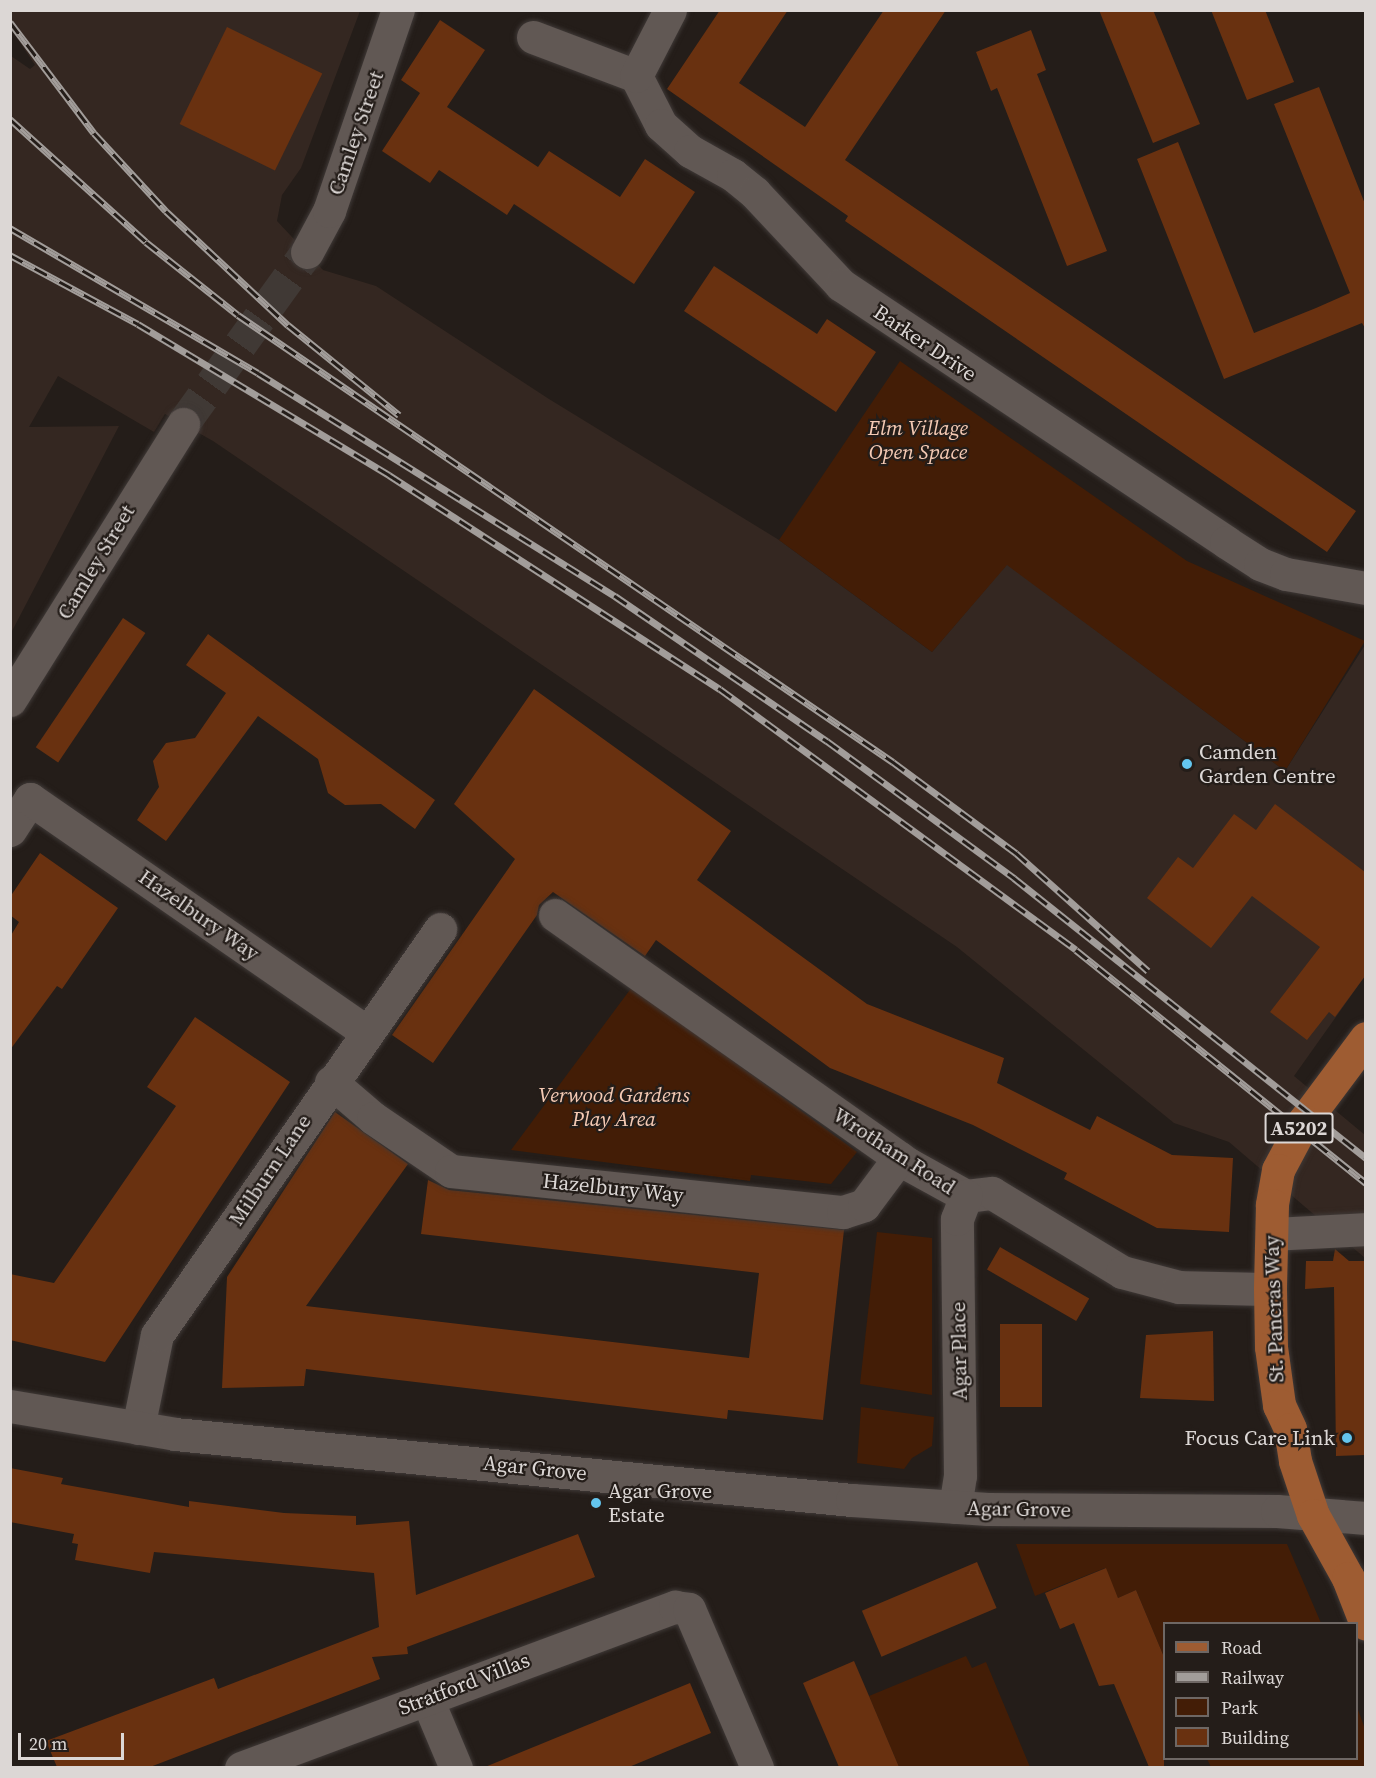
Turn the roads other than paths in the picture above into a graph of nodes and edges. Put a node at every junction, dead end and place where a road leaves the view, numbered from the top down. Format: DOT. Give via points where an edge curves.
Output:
graph roads {
  1 [pos="670,10"];
  2 [pos="395,11"];
  3 [pos="533,38"];
  4 [pos="636,76"];
  5 [pos="307,252"];
  6 [pos="183,424"];
  7 [pos="1365,588"];
  8 [pos="10,700"];
  9 [pos="10,830"];
  10 [pos="555,915"];
  11 [pos="440,929"];
  12 [pos="367,1032"];
  13 [pos="1365,1038"];
  14 [pos="331,1082"];
  15 [pos="899,1158"];
  16 [pos="966,1196"];
  17 [pos="1365,1229"];
  18 [pos="1272,1234"];
  19 [pos="1270,1289"];
  20 [pos="10,1406"];
  21 [pos="138,1428"];
  22 [pos="955,1507"];
  23 [pos="1313,1515"];
  24 [pos="1365,1518"];
  25 [pos="1365,1624"];
  26 [pos="427,1699"];
  27 [pos="241,1767"];
  28 [pos="456,1767"];
  29 [pos="757,1767"];
  1 -- 4 [label="street"];
  2 -- 5 [label="street, Camley Street" via="329,211"];
  3 -- 4 [label="street"];
  4 -- 7 [label="street, Barker Drive" via="661,125 690,151 733,175 755,193 841,285 877,311 1260,564 1286,574"];
  6 -- 8 [label="street, Camley Street"];
  9 -- 12 [label="street, Hazelbury Way" via="30,799"];
  10 -- 15 [label="street, Wrotham Road"];
  11 -- 12 [label="street, Milburn Lane"];
  12 -- 14 [label="street, Milburn Lane"];
  13 -- 18 [label="main road, St. Pancras Way / A5202" via="1289,1144 1278,1170"];
  14 -- 15 [label="street, Hazelbury Way" via="373,1118 451,1171 843,1212 864,1205"];
  14 -- 21 [label="street, Milburn Lane" via="157,1335"];
  15 -- 16 [label="street, Wrotham Road"];
  16 -- 19 [label="street, Wrotham Road" via="992,1193 1122,1272 1179,1287"];
  16 -- 22 [label="street, Agar Place" via="957,1219 960,1476"];
  17 -- 18 [label="street"];
  18 -- 19 [label="main road, St. Pancras Way / A5202"];
  19 -- 23 [label="main road, St. Pancras Way / A5202" via="1278,1405 1290,1430 1295,1461"];
  20 -- 21 [label="street, Agar Grove"];
  21 -- 22 [label="street, Agar Grove"];
  22 -- 23 [label="street, Agar Grove"];
  23 -- 24 [label="street, Agar Grove"];
  23 -- 25 [label="main road, St. Pancras Way / A5202" via="1348,1578"];
  26 -- 27 [label="street, Stratford Villas"];
  26 -- 28 [label="street"];
  26 -- 29 [label="street, Stratford Villas" via="609,1629 675,1607 689,1609"];
}
